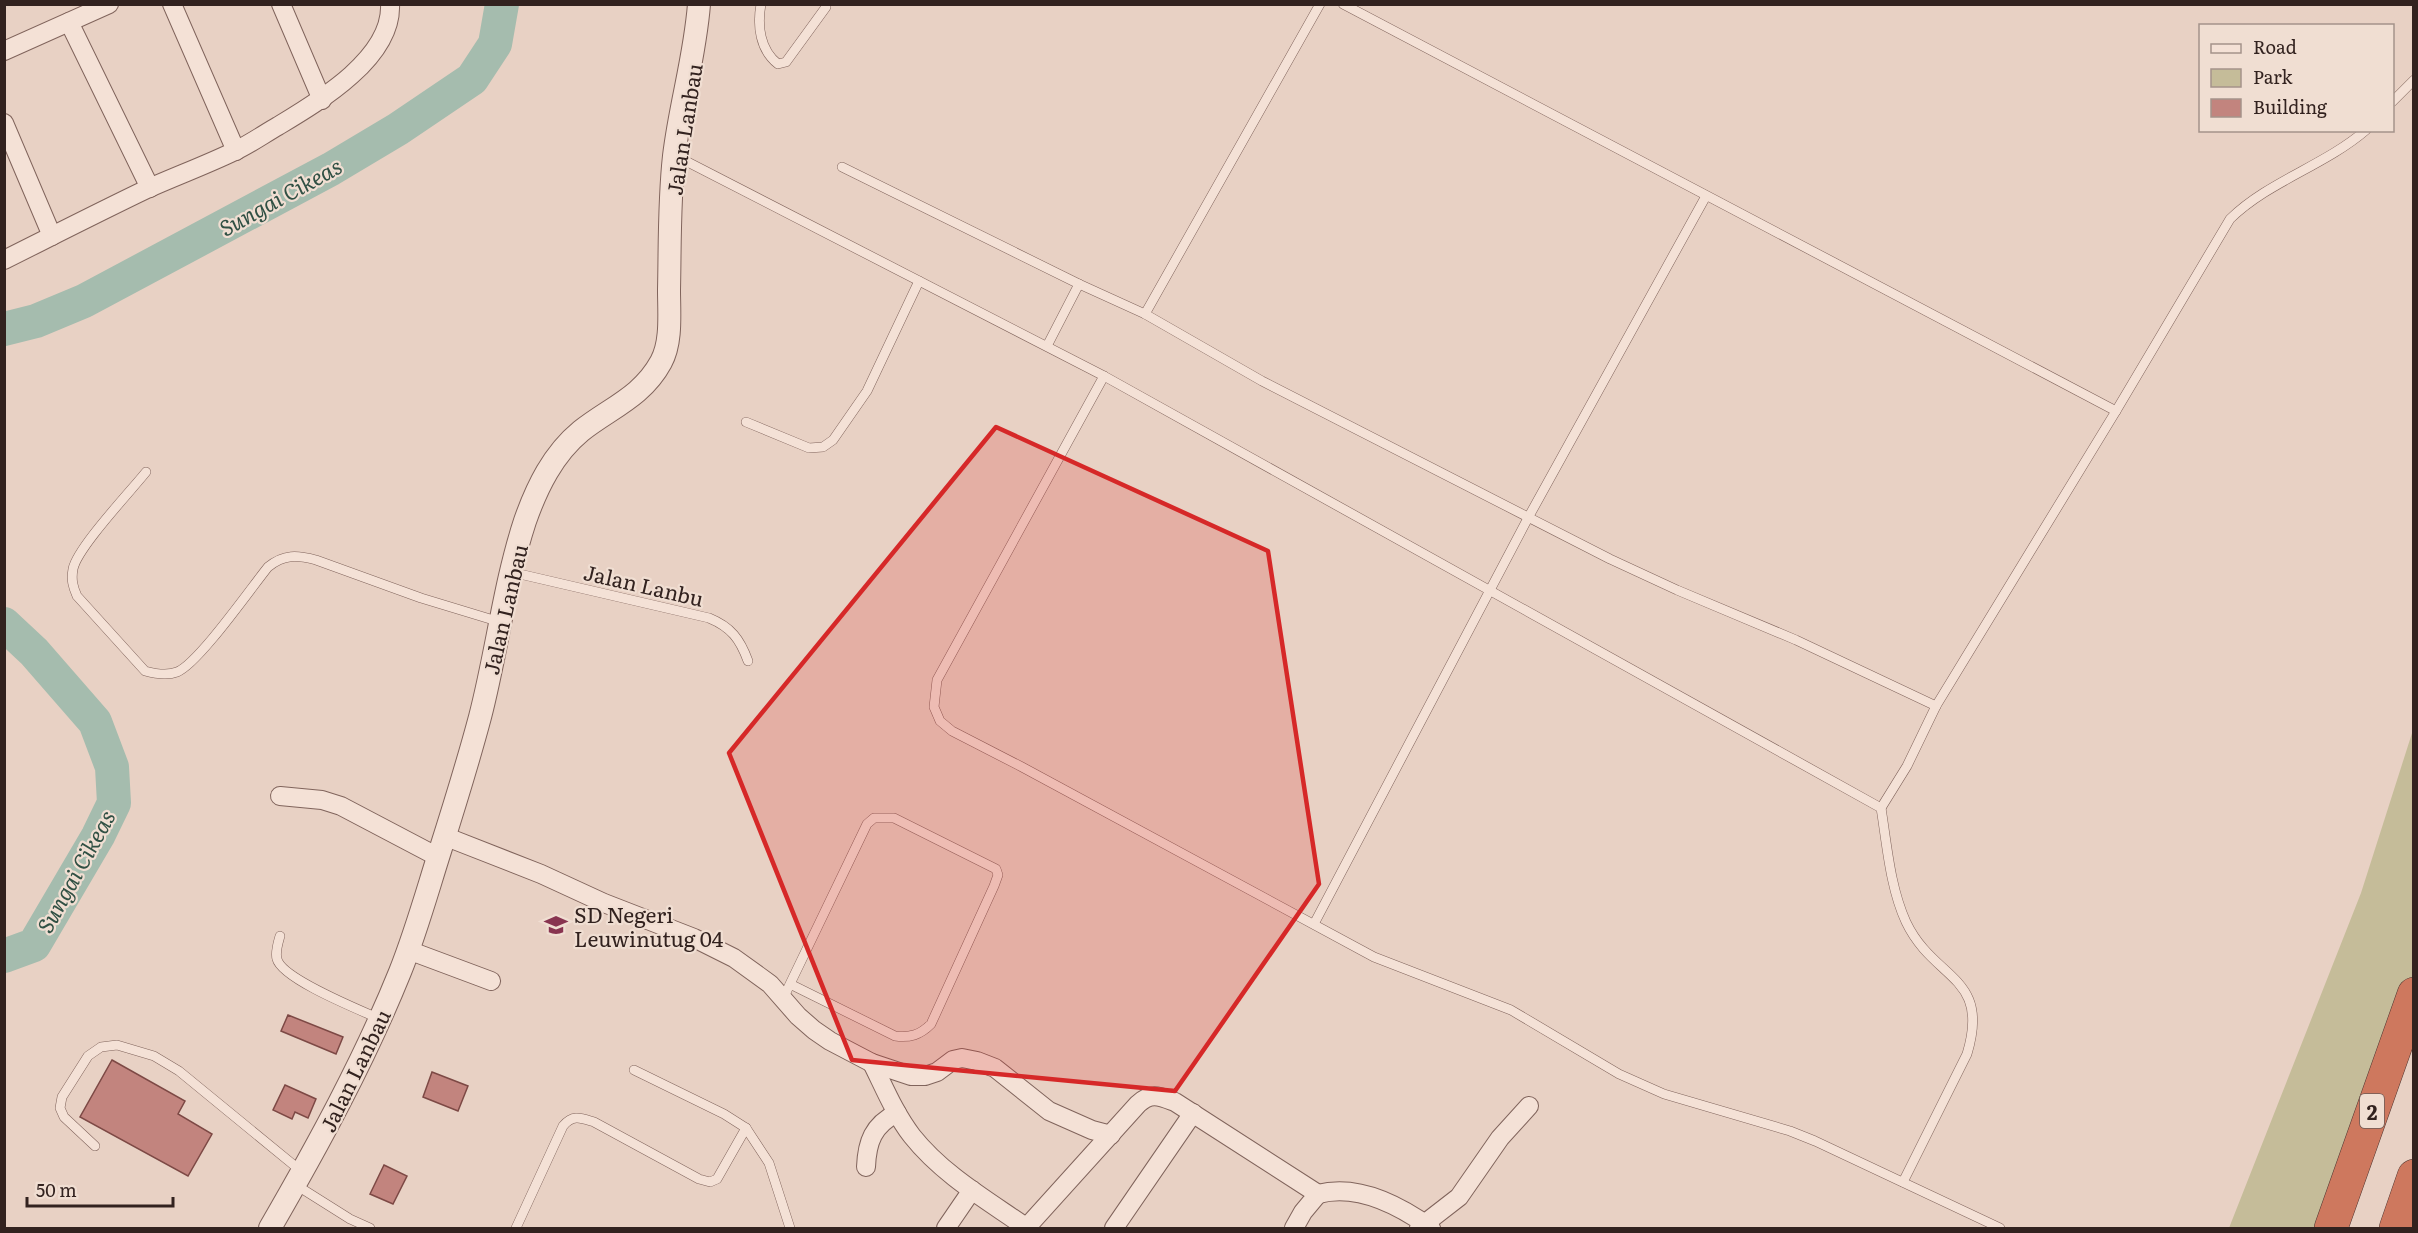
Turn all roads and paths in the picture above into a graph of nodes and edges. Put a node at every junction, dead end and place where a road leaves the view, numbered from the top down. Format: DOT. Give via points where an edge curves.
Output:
graph roads {
  1 [pos="109,4"];
  2 [pos="172,4"];
  3 [pos="281,4"];
  4 [pos="390,4"];
  5 [pos="699,4"];
  6 [pos="761,4"];
  7 [pos="1320,4"];
  8 [pos="1343,4"];
  9 [pos="826,7"];
  10 [pos="69,22"];
  11 [pos="4,51"];
  12 [pos="2414,80"];
  13 [pos="322,100"];
  14 [pos="2394,100"];
  15 [pos="4,123"];
  16 [pos="2363,132"];
  17 [pos="237,151"];
  18 [pos="674,155"];
  19 [pos="842,167"];
  20 [pos="150,188"];
  21 [pos="1706,196"];
  22 [pos="52,236"];
  23 [pos="4,260"];
  24 [pos="919,280"];
  25 [pos="1079,284"];
  26 [pos="1145,314"];
  27 [pos="1047,346"];
  28 [pos="1104,376"];
  29 [pos="2116,411"];
  30 [pos="746,422"];
  31 [pos="146,472"];
  32 [pos="1528,518"];
  33 [pos="511,572"];
  34 [pos="1490,591"];
  35 [pos="500,622"];
  36 [pos="748,661"];
  37 [pos="1936,706"];
  38 [pos="280,796"];
  39 [pos="1881,808"];
  40 [pos="441,847"];
  41 [pos="1314,924"];
  42 [pos="280,936"];
  43 [pos="408,950"];
  44 [pos="491,981"];
  45 [pos="787,991"];
  46 [pos="2414,994"];
  47 [pos="380,1019"];
  48 [pos="872,1063"];
  49 [pos="634,1070"];
  50 [pos="1529,1106"];
  51 [pos="897,1113"];
  52 [pos="1193,1113"];
  53 [pos="746,1128"];
  54 [pos="1111,1135"];
  55 [pos="95,1146"];
  56 [pos="866,1167"];
  57 [pos="2414,1176"];
  58 [pos="299,1179"];
  59 [pos="1903,1182"];
  60 [pos="972,1190"];
  61 [pos="1318,1194"];
  62 [pos="1424,1227"];
  63 [pos="270,1228"];
  64 [pos="370,1228"];
  65 [pos="516,1228"];
  66 [pos="790,1228"];
  67 [pos="946,1228"];
  68 [pos="1026,1228"];
  69 [pos="1114,1228"];
  70 [pos="1294,1228"];
  71 [pos="2000,1228"];
  72 [pos="2331,1228"];
  73 [pos="2396,1228"];
  1 -- 10 [label="street"];
  2 -- 17 [label="street"];
  3 -- 13 [label="street"];
  4 -- 13 [label="street" via="385,33 374,50"];
  5 -- 18 [label="street, Jalan Lanbau"];
  6 -- 9 [label="lane" via="763,46 778,64 786,62"];
  7 -- 26 [label="lane"];
  8 -- 21 [label="lane"];
  10 -- 11 [label="street"];
  10 -- 20 [label="street"];
  12 -- 14 [label="lane"];
  13 -- 17 [label="street"];
  15 -- 22 [label="street"];
  16 -- 29 [label="lane" via="2340,150 2246,204 2230,219"];
  17 -- 20 [label="street"];
  18 -- 24 [label="lane"];
  18 -- 33 [label="street, Jalan Lanbau" via="664,358 644,386 584,429 555,458 540,483"];
  19 -- 25 [label="lane"];
  20 -- 22 [label="street"];
  21 -- 29 [label="lane"];
  21 -- 32 [label="lane"];
  22 -- 23 [label="street"];
  24 -- 27 [label="lane"];
  24 -- 30 [label="lane" via="867,391 833,440 823,447 809,448"];
  25 -- 26 [label="lane"];
  25 -- 27 [label="lane"];
  26 -- 32 [label="lane" via="1262,381"];
  27 -- 28 [label="lane"];
  28 -- 34 [label="lane"];
  28 -- 41 [label="lane" via="937,680 934,707 940,721 952,731"];
  29 -- 37 [label="lane"];
  31 -- 35 [label="lane" via="81,551 71,583 77,596 146,671 160,675 178,672 196,658 268,567 287,556 316,560"];
  32 -- 34 [label="lane"];
  32 -- 37 [label="lane" via="1677,590 1796,640"];
  33 -- 35 [label="street, Jalan Lanbau"];
  33 -- 36 [label="lane, Jalan Lanbu" via="710,618 736,635"];
  34 -- 39 [label="lane"];
  34 -- 41 [label="lane"];
  35 -- 40 [label="street, Jalan Lanbau" via="481,715"];
  37 -- 39 [label="lane"];
  38 -- 40 [label="street" via="341,806"];
  39 -- 59 [label="lane" via="1896,891 1906,921 1928,955 1962,987 1974,1015 1967,1054"];
  40 -- 43 [label="street, Jalan Lanbau"];
  40 -- 45 [label="street" via="694,938"];
  41 -- 59 [label="lane" via="1374,957 1510,1010 1618,1074 1664,1094 1790,1131"];
  42 -- 47 [label="lane" via="277,959 290,975"];
  43 -- 44 [label="street"];
  43 -- 47 [label="street, Jalan Lanbau"];
  45 -- 45 [label="lane" via="867,824 874,818 894,818 996,869 994,886 931,1023 924,1030 913,1036 895,1036"];
  45 -- 48 [label="street" via="798,1016 814,1030"];
  46 -- 72 [label="highway, 2"];
  47 -- 58 [label="street, Jalan Lanbau"];
  48 -- 51 [label="street"];
  48 -- 54 [label="street" via="911,1076 926,1076 953,1060 977,1061 995,1068 1049,1111"];
  49 -- 53 [label="lane"];
  50 -- 62 [label="street" via="1500,1138 1459,1197"];
  51 -- 56 [label="street" via="878,1125 872,1134"];
  51 -- 60 [label="street" via="912,1136 946,1172"];
  52 -- 54 [label="street" via="1161,1096 1146,1096"];
  52 -- 61 [label="street"];
  52 -- 69 [label="street"];
  53 -- 65 [label="lane" via="717,1179 710,1182 594,1122 569,1119"];
  53 -- 66 [label="lane" via="769,1162"];
  54 -- 68 [label="street"];
  55 -- 58 [label="lane" via="64,1117 60,1108 62,1097 88,1056 101,1047 117,1045 154,1056 179,1071"];
  57 -- 73 [label="highway"];
  58 -- 63 [label="street, Jalan Lanbau"];
  58 -- 64 [label="lane" via="315,1198"];
  59 -- 71 [label="lane"];
  60 -- 67 [label="street"];
  60 -- 68 [label="street"];
  61 -- 62 [label="street" via="1347,1191 1375,1197"];
  61 -- 70 [label="street"];
}
